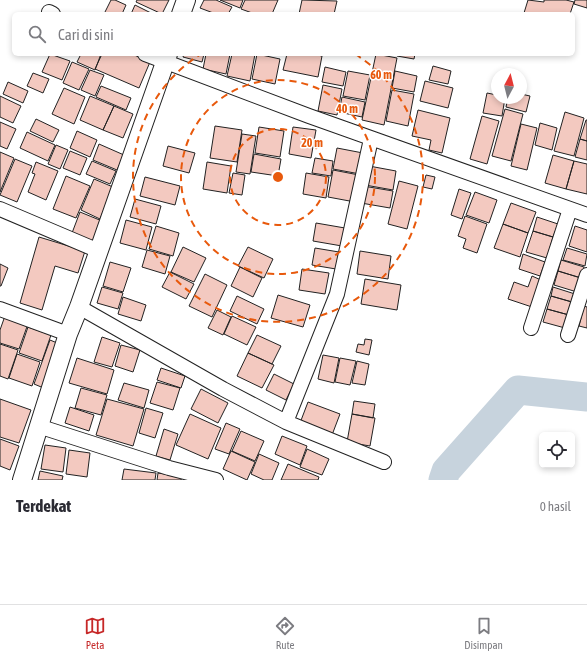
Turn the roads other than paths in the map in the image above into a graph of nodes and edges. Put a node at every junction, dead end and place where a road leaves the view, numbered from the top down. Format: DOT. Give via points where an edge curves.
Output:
graph roads {
  1 [pos="186,0"];
  2 [pos="182,12"];
  3 [pos="156,56"];
  4 [pos="166,58"];
  5 [pos="371,139"];
  6 [pos="0,209"];
  7 [pos="570,209"];
  8 [pos="587,215"];
  9 [pos="99,251"];
  10 [pos="587,275"];
  11 [pos="80,307"];
  12 [pos="0,309"];
  13 [pos="531,328"];
  14 [pos="68,334"];
  15 [pos="568,335"];
  16 [pos="286,422"];
  17 [pos="38,426"];
  18 [pos="384,462"];
  19 [pos="22,480"];
  20 [pos="216,480"];
  1 -- 2 [label="street"];
  3 -- 4 [label="street"];
  4 -- 5 [label="street"];
  4 -- 9 [label="street"];
  5 -- 7 [label="street"];
  5 -- 16 [label="street" via="337,294"];
  6 -- 9 [label="street"];
  7 -- 8 [label="street"];
  7 -- 13 [label="street"];
  9 -- 11 [label="street"];
  10 -- 15 [label="street"];
  11 -- 14 [label="street"];
  11 -- 16 [label="street"];
  12 -- 14 [label="street"];
  14 -- 17 [label="street"];
  16 -- 18 [label="street"];
  17 -- 19 [label="street"];
  17 -- 20 [label="street" via="169,468"];
}
